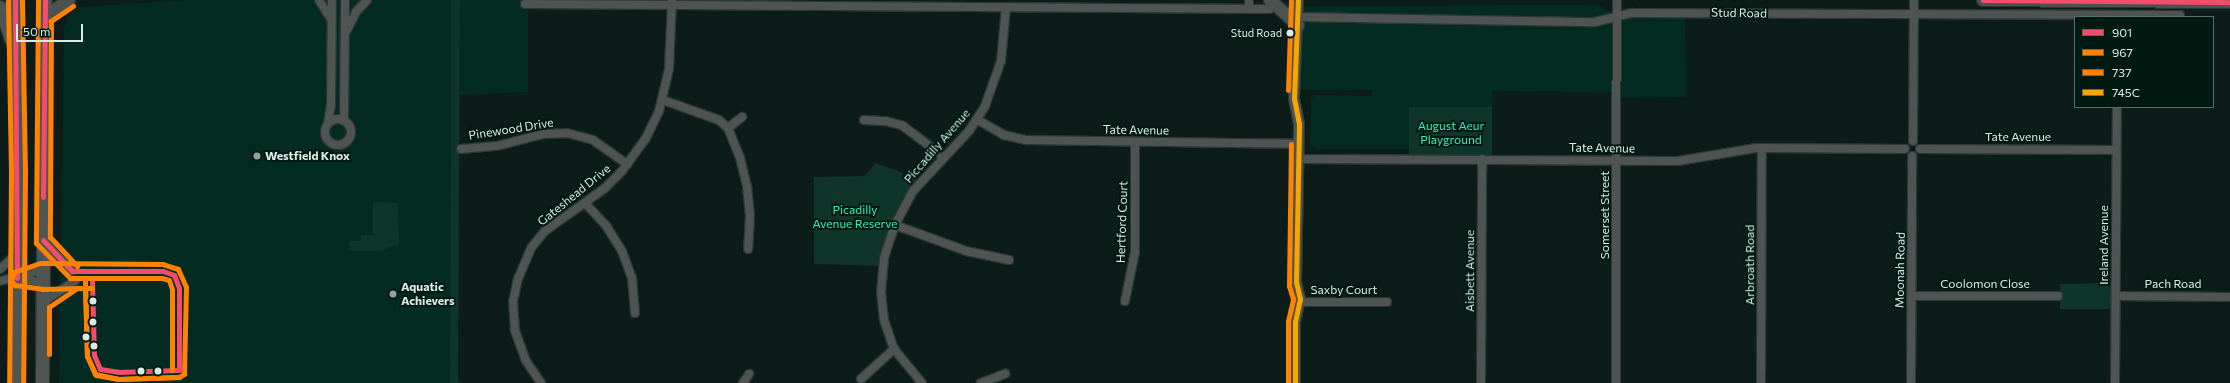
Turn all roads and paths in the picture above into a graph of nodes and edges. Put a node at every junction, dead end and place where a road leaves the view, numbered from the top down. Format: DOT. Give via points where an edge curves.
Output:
graph roads {
  1 [pos="15,0"];
  2 [pos="45,0"];
  3 [pos="69,0"];
  4 [pos="319,0"];
  5 [pos="332,0"];
  6 [pos="345,0"];
  7 [pos="367,0"];
  8 [pos="1248,0"];
  9 [pos="1298,0"];
  10 [pos="1617,0"];
  11 [pos="1914,0"];
  12 [pos="1983,0"];
  13 [pos="672,2"];
  14 [pos="2230,2"];
  15 [pos="525,4"];
  16 [pos="1270,4"];
  17 [pos="0,7"];
  18 [pos="1006,8"];
  19 [pos="1249,9"];
  20 [pos="1914,14"];
  21 [pos="2180,15"];
  22 [pos="1617,16"];
  23 [pos="2117,16"];
  24 [pos="44,17"];
  25 [pos="331,20"];
  26 [pos="1298,21"];
  27 [pos="345,33"];
  28 [pos="14,48"];
  29 [pos="662,100"];
  30 [pos="2116,108"];
  31 [pos="742,117"];
  32 [pos="864,120"];
  33 [pos="978,120"];
  34 [pos="344,121"];
  35 [pos="328,123"];
  36 [pos="728,128"];
  37 [pos="1913,141"];
  38 [pos="1135,142"];
  39 [pos="1298,144"];
  40 [pos="1762,148"];
  41 [pos="461,149"];
  42 [pos="1905,149"];
  43 [pos="1920,149"];
  44 [pos="2116,150"];
  45 [pos="1912,156"];
  46 [pos="944,157"];
  47 [pos="1297,159"];
  48 [pos="1482,159"];
  49 [pos="1618,161"];
  50 [pos="627,164"];
  51 [pos="586,203"];
  52 [pos="895,225"];
  53 [pos="43,240"];
  54 [pos="748,249"];
  55 [pos="18,253"];
  56 [pos="1009,260"];
  57 [pos="0,269"];
  58 [pos="72,271"];
  59 [pos="42,276"];
  60 [pos="17,278"];
  61 [pos="0,281"];
  62 [pos="75,281"];
  63 [pos="1912,296"];
  64 [pos="2058,296"];
  65 [pos="2116,296"];
  66 [pos="2230,297"];
  67 [pos="1125,301"];
  68 [pos="1300,302"];
  69 [pos="1387,302"];
  70 [pos="42,304"];
  71 [pos="635,313"];
  72 [pos="894,349"];
  73 [pos="749,374"];
  74 [pos="1005,374"];
  75 [pos="860,379"];
  76 [pos="16,383"];
  77 [pos="42,383"];
  78 [pos="542,383"];
  79 [pos="743,383"];
  80 [pos="922,383"];
  81 [pos="981,383"];
  82 [pos="1295,383"];
  83 [pos="1481,383"];
  84 [pos="1616,383"];
  85 [pos="1761,383"];
  86 [pos="1911,383"];
  87 [pos="2115,383"];
  1 -- 28 [label="highway"];
  2 -- 24 [label="highway"];
  3 -- 24 [label="main road"];
  4 -- 25 [label="street"];
  5 -- 25 [label="street"];
  6 -- 27 [label="street"];
  7 -- 27 [label="street" via="356,12"];
  8 -- 19 [label="street"];
  9 -- 26 [label="street"];
  10 -- 22 [label="street, Somerset Street"];
  11 -- 20 [label="street"];
  12 -- 14 [label="main road"];
  13 -- 15 [label="street"];
  13 -- 18 [label="street"];
  13 -- 29 [label="street, Gateshead Drive" via="671,58"];
  16 -- 19 [label="street"];
  16 -- 26 [label="main road"];
  17 -- 28 [label="highway"];
  18 -- 19 [label="street"];
  18 -- 33 [label="street, Piccadilly Avenue" via="1001,61 992,90"];
  20 -- 22 [label="street, Stud Road" via="1639,13"];
  20 -- 23 [label="street, Stud Road"];
  20 -- 37 [label="street"];
  21 -- 23 [label="street, Stud Road"];
  22 -- 26 [label="street, Stud Road" via="1595,22"];
  22 -- 49 [label="street, Somerset Street"];
  24 -- 53 [label="highway"];
  25 -- 35 [label="street" via="331,105"];
  26 -- 39 [label="street" via="1294,98 1299,124"];
  27 -- 34 [label="street"];
  28 -- 55 [label="highway"];
  29 -- 36 [label="street" via="719,120"];
  29 -- 50 [label="street, Gateshead Drive" via="646,138"];
  30 -- 44 [label="street, Ireland Avenue"];
  31 -- 36 [label="street"];
  32 -- 46 [label="street" via="886,121 903,126 916,133"];
  33 -- 38 [label="street, Tate Avenue" via="1004,135 1026,140"];
  33 -- 46 [label="street, Piccadilly Avenue"];
  34 -- 35 [label="street" via="338,119"];
  34 -- 35 [label="street" via="350,127 350,135 346,142 339,145 332,144 326,138 325,130"];
  36 -- 54 [label="street" via="740,158 747,187 750,215"];
  37 -- 42 [label="street" via="1907,144"];
  37 -- 43 [label="street"];
  38 -- 39 [label="street, Tate Avenue"];
  38 -- 67 [label="street, Hertford Court" via="1135,252"];
  39 -- 47 [label="street"];
  40 -- 42 [label="street, Tate Avenue"];
  40 -- 49 [label="street, Tate Avenue" via="1678,161"];
  40 -- 85 [label="street, Arbroath Road"];
  41 -- 50 [label="street, Pinewood Drive" via="497,146 543,134 567,133 593,140"];
  42 -- 45 [label="street" via="1908,155"];
  43 -- 44 [label="street, Tate Avenue"];
  43 -- 45 [label="street" via="1917,155"];
  44 -- 65 [label="street, Ireland Avenue"];
  45 -- 63 [label="street, Moonah Road"];
  46 -- 52 [label="street, Piccadilly Avenue" via="914,190"];
  47 -- 48 [label="street, Tate Avenue"];
  47 -- 68 [label="street" via="1296,282"];
  48 -- 49 [label="street, Tate Avenue"];
  48 -- 83 [label="street, Aisbett Avenue"];
  49 -- 84 [label="street, Somerset Street"];
  50 -- 51 [label="street, Gateshead Drive" via="605,188"];
  51 -- 71 [label="street" via="608,227 622,251 632,278"];
  51 -- 78 [label="street, Gateshead Drive" via="558,220 539,239 526,258 515,289 513,314 518,342 526,360"];
  52 -- 56 [label="street" via="966,251"];
  52 -- 72 [label="street, Piccadilly Avenue" via="884,258 881,293 884,320"];
  53 -- 58 [label="street"];
  53 -- 59 [label="highway"];
  55 -- 57 [label="street"];
  55 -- 60 [label="highway"];
  59 -- 60 [label="street"];
  59 -- 70 [label="highway"];
  60 -- 61 [label="street"];
  60 -- 76 [label="highway"];
  62 -- 70 [label="street"];
  63 -- 64 [label="street, Coolomon Close"];
  63 -- 86 [label="street, Moonah Road"];
  65 -- 66 [label="street, Pach Road"];
  65 -- 87 [label="street, Ireland Avenue"];
  68 -- 69 [label="street, Saxby Court"];
  68 -- 82 [label="street" via="1295,322"];
  70 -- 77 [label="highway"];
  72 -- 75 [label="street"];
  72 -- 80 [label="street, Piccadilly Avenue"];
  73 -- 79 [label="street"];
  74 -- 81 [label="street"];
}
